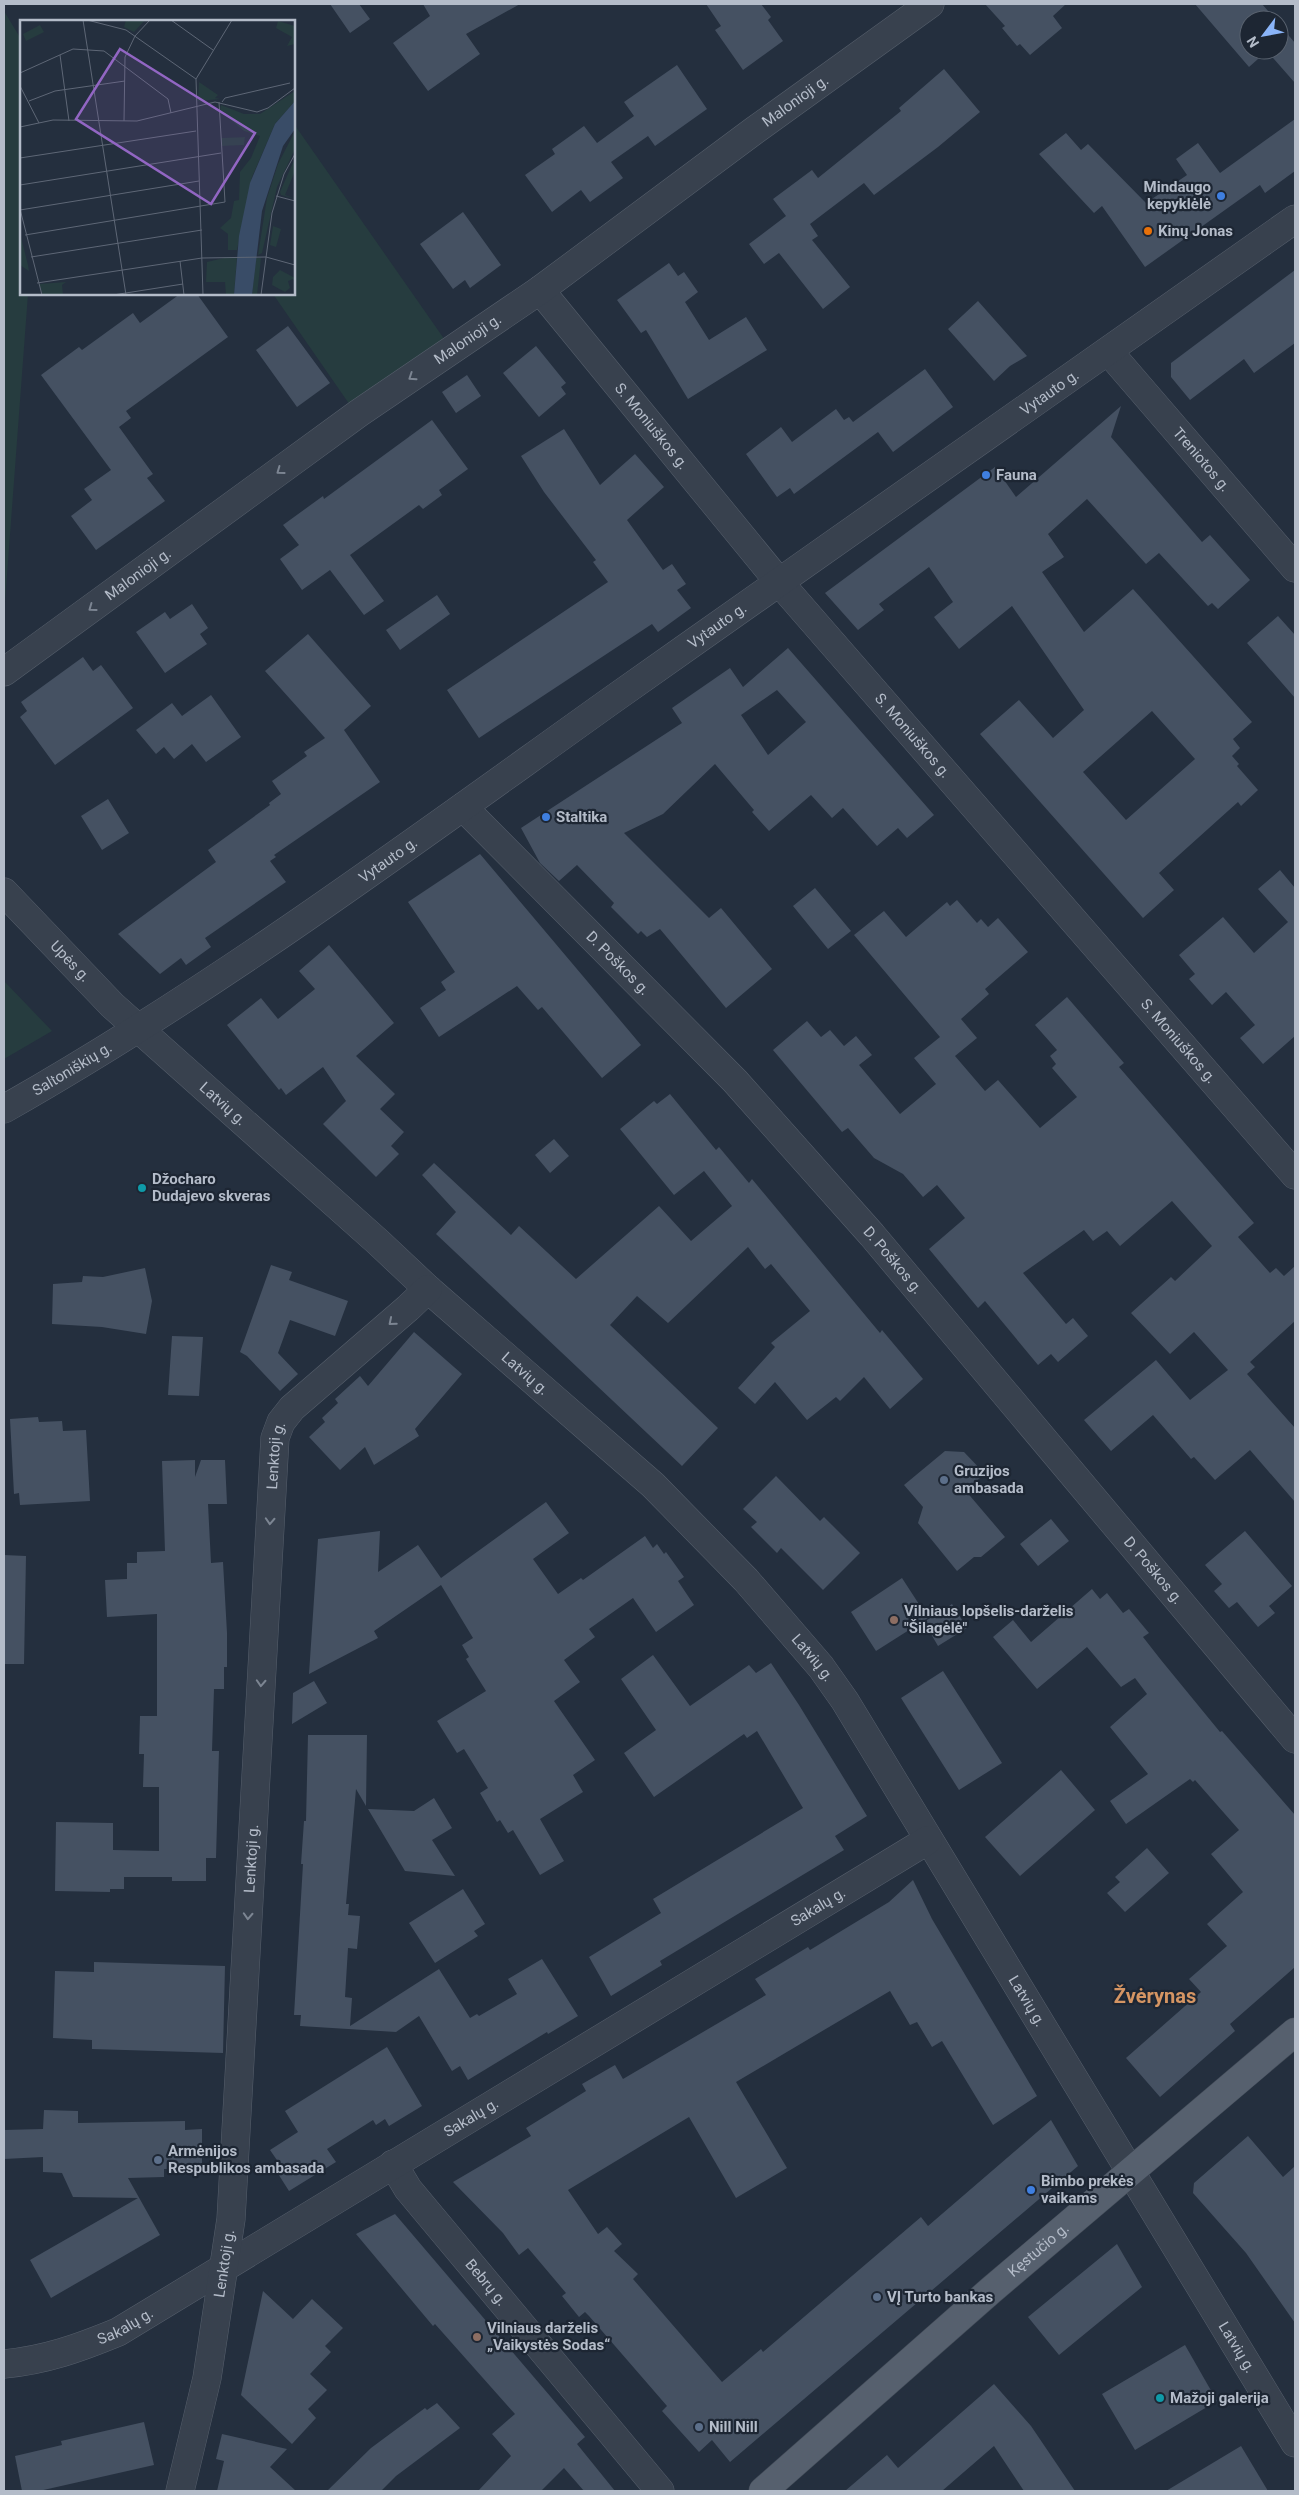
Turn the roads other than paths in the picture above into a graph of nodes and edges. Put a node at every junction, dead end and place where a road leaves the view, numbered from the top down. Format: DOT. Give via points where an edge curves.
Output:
graph roads {
  1 [pos="930,4"];
  2 [pos="1295,219"];
  3 [pos="540,290"];
  4 [pos="1109,352"];
  5 [pos="1295,568"];
  6 [pos="779,582"];
  7 [pos="4,672"];
  8 [pos="462,807"];
  9 [pos="4,892"];
  10 [pos="139,1029"];
  11 [pos="4,1109"];
  12 [pos="1295,1175"];
  13 [pos="428,1289"];
  14 [pos="1295,1740"];
  15 [pos="928,1840"];
  16 [pos="1295,2032"];
  17 [pos="393,2164"];
  18 [pos="1130,2171"];
  19 [pos="224,2269"];
  20 [pos="4,2364"];
  21 [pos="1295,2443"];
  22 [pos="180,2491"];
  23 [pos="660,2491"];
  24 [pos="763,2491"];
  1 -- 3 [label="street, Malonioji g."];
  2 -- 4 [label="street, Vytauto g."];
  3 -- 6 [label="street, S. Moniuškos g."];
  3 -- 7 [label="street, Malonioji g., one-way" via="360,413"];
  4 -- 5 [label="street, Treniotos g."];
  4 -- 6 [label="street, Vytauto g."];
  6 -- 8 [label="street, Vytauto g."];
  6 -- 12 [label="street, S. Moniuškos g."];
  8 -- 10 [label="street, Vytauto g."];
  8 -- 14 [label="street, D. Poškos g." via="735,1081 872,1235"];
  9 -- 10 [label="street, Upės g."];
  10 -- 11 [label="street, Saltoniškių g."];
  10 -- 13 [label="street, Latvių g."];
  13 -- 15 [label="street, Latvių g." via="653,1485 746,1580 821,1667"];
  13 -- 19 [label="street, Lenktoji g., one-way" via="292,1408 281,1422 275,1438 231,2219"];
  15 -- 17 [label="street, Sakalų g."];
  15 -- 18 [label="street, Latvių g."];
  16 -- 18 [label="main road, Kęstučio g."];
  17 -- 19 [label="street, Sakalų g."];
  17 -- 23 [label="street, Bebrų g." via="408,2189"];
  18 -- 21 [label="street, Latvių g."];
  18 -- 24 [label="main road, Kęstučio g."];
  19 -- 20 [label="street, Sakalų g." via="118,2332 70,2352"];
  19 -- 22 [label="street, Lenktoji g." via="207,2378"];
}
